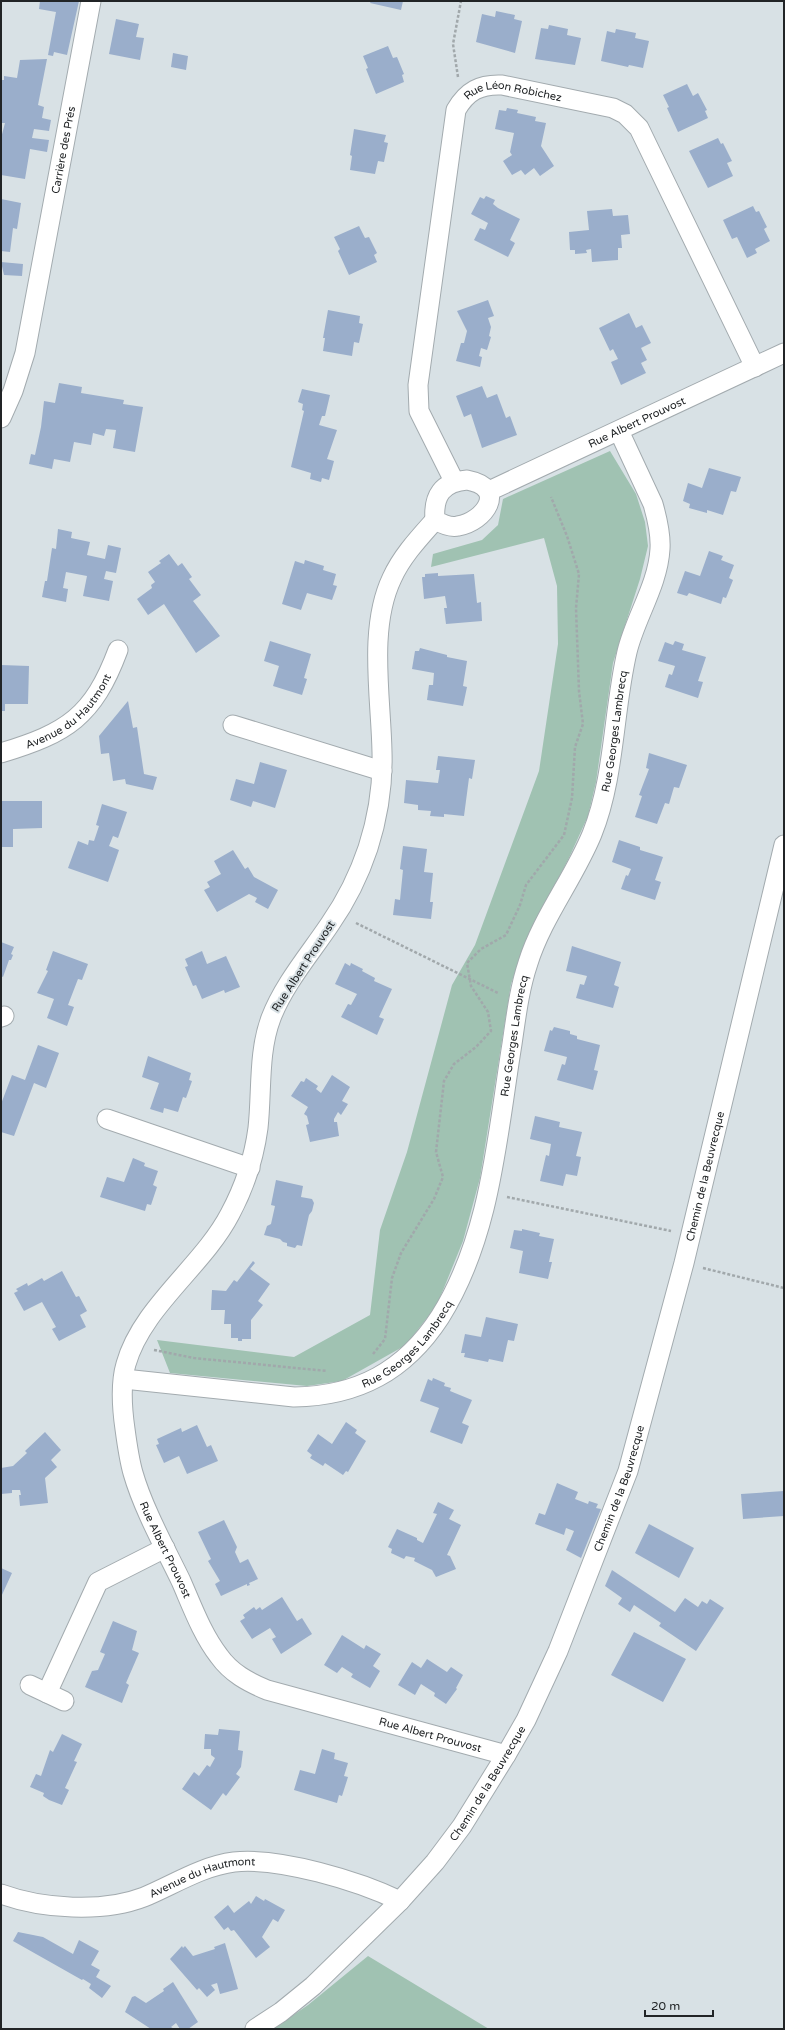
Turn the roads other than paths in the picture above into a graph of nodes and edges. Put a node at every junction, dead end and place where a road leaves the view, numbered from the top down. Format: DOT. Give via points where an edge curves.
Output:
graph roads {
  1 [pos="91,1"];
  2 [pos="784,353"];
  3 [pos="755,367"];
  4 [pos="1,418"];
  5 [pos="619,431"];
  6 [pos="454,481"];
  7 [pos="489,491"];
  8 [pos="435,520"];
  9 [pos="118,650"];
  10 [pos="233,725"];
  11 [pos="1,752"];
  12 [pos="382,772"];
  13 [pos="784,845"];
  14 [pos="107,1119"];
  15 [pos="250,1168"];
  16 [pos="124,1379"];
  17 [pos="165,1548"];
  18 [pos="64,1701"];
  19 [pos="506,1755"];
  20 [pos="1,1894"];
  21 [pos="400,1901"];
  22 [pos="255,2029"];
  1 -- 4 [label="street, Carrière des Prés" via="36,300 19,373"];
  2 -- 3 [label="street, Rue Albert Prouvost"];
  3 -- 5 [label="street, Rue Albert Prouvost"];
  3 -- 6 [label="street, Rue Léon Robichez" via="639,128 625,114 613,108 488,84 473,90 462,99 456,110 418,385 419,411"];
  5 -- 7 [label="street, Rue Albert Prouvost"];
  5 -- 16 [label="street, Rue Georges Lambrecq" via="657,515 660,549 657,565 627,650 603,802 584,852 532,951 523,980 479,1230 466,1266 441,1315 412,1352 391,1369 373,1381 327,1395 294,1397"];
  6 -- 7 [label="street" via="480,483"];
  6 -- 8 [label="street" via="445,487 437,498"];
  7 -- 8 [label="street" via="490,499 487,506 471,521 458,526 444,525"];
  8 -- 12 [label="street, Rue Albert Prouvost" via="400,563 383,606 378,649"];
  9 -- 11 [label="street, Avenue du Hautmont" via="100,691 71,724 41,740"];
  10 -- 12 [label="street"];
  12 -- 15 [label="street, Rue Albert Prouvost" via="378,807 369,845 356,880 271,1017 264,1049 258,1128"];
  13 -- 19 [label="street, Chemin de la Beuvrecque" via="691,1235 628,1471 562,1644 529,1714"];
  14 -- 15 [label="street"];
  15 -- 16 [label="street, Rue Albert Prouvost" via="221,1231 169,1294 134,1346 126,1363"];
  16 -- 17 [label="street, Rue Albert Prouvost" via="123,1415 132,1472"];
  17 -- 18 [label="street" via="98,1582 38,1689"];
  17 -- 19 [label="street, Rue Albert Prouvost" via="220,1658 252,1684"];
  19 -- 21 [label="street, Chemin de la Beuvrecque" via="448,1846"];
  20 -- 21 [label="street, Avenue du Hautmont" via="48,1905 111,1905 143,1897 205,1870 232,1862 249,1861 306,1869 370,1888"];
  21 -- 22 [label="street, Chemin de la Beuvrecque" via="313,1986"];
}
